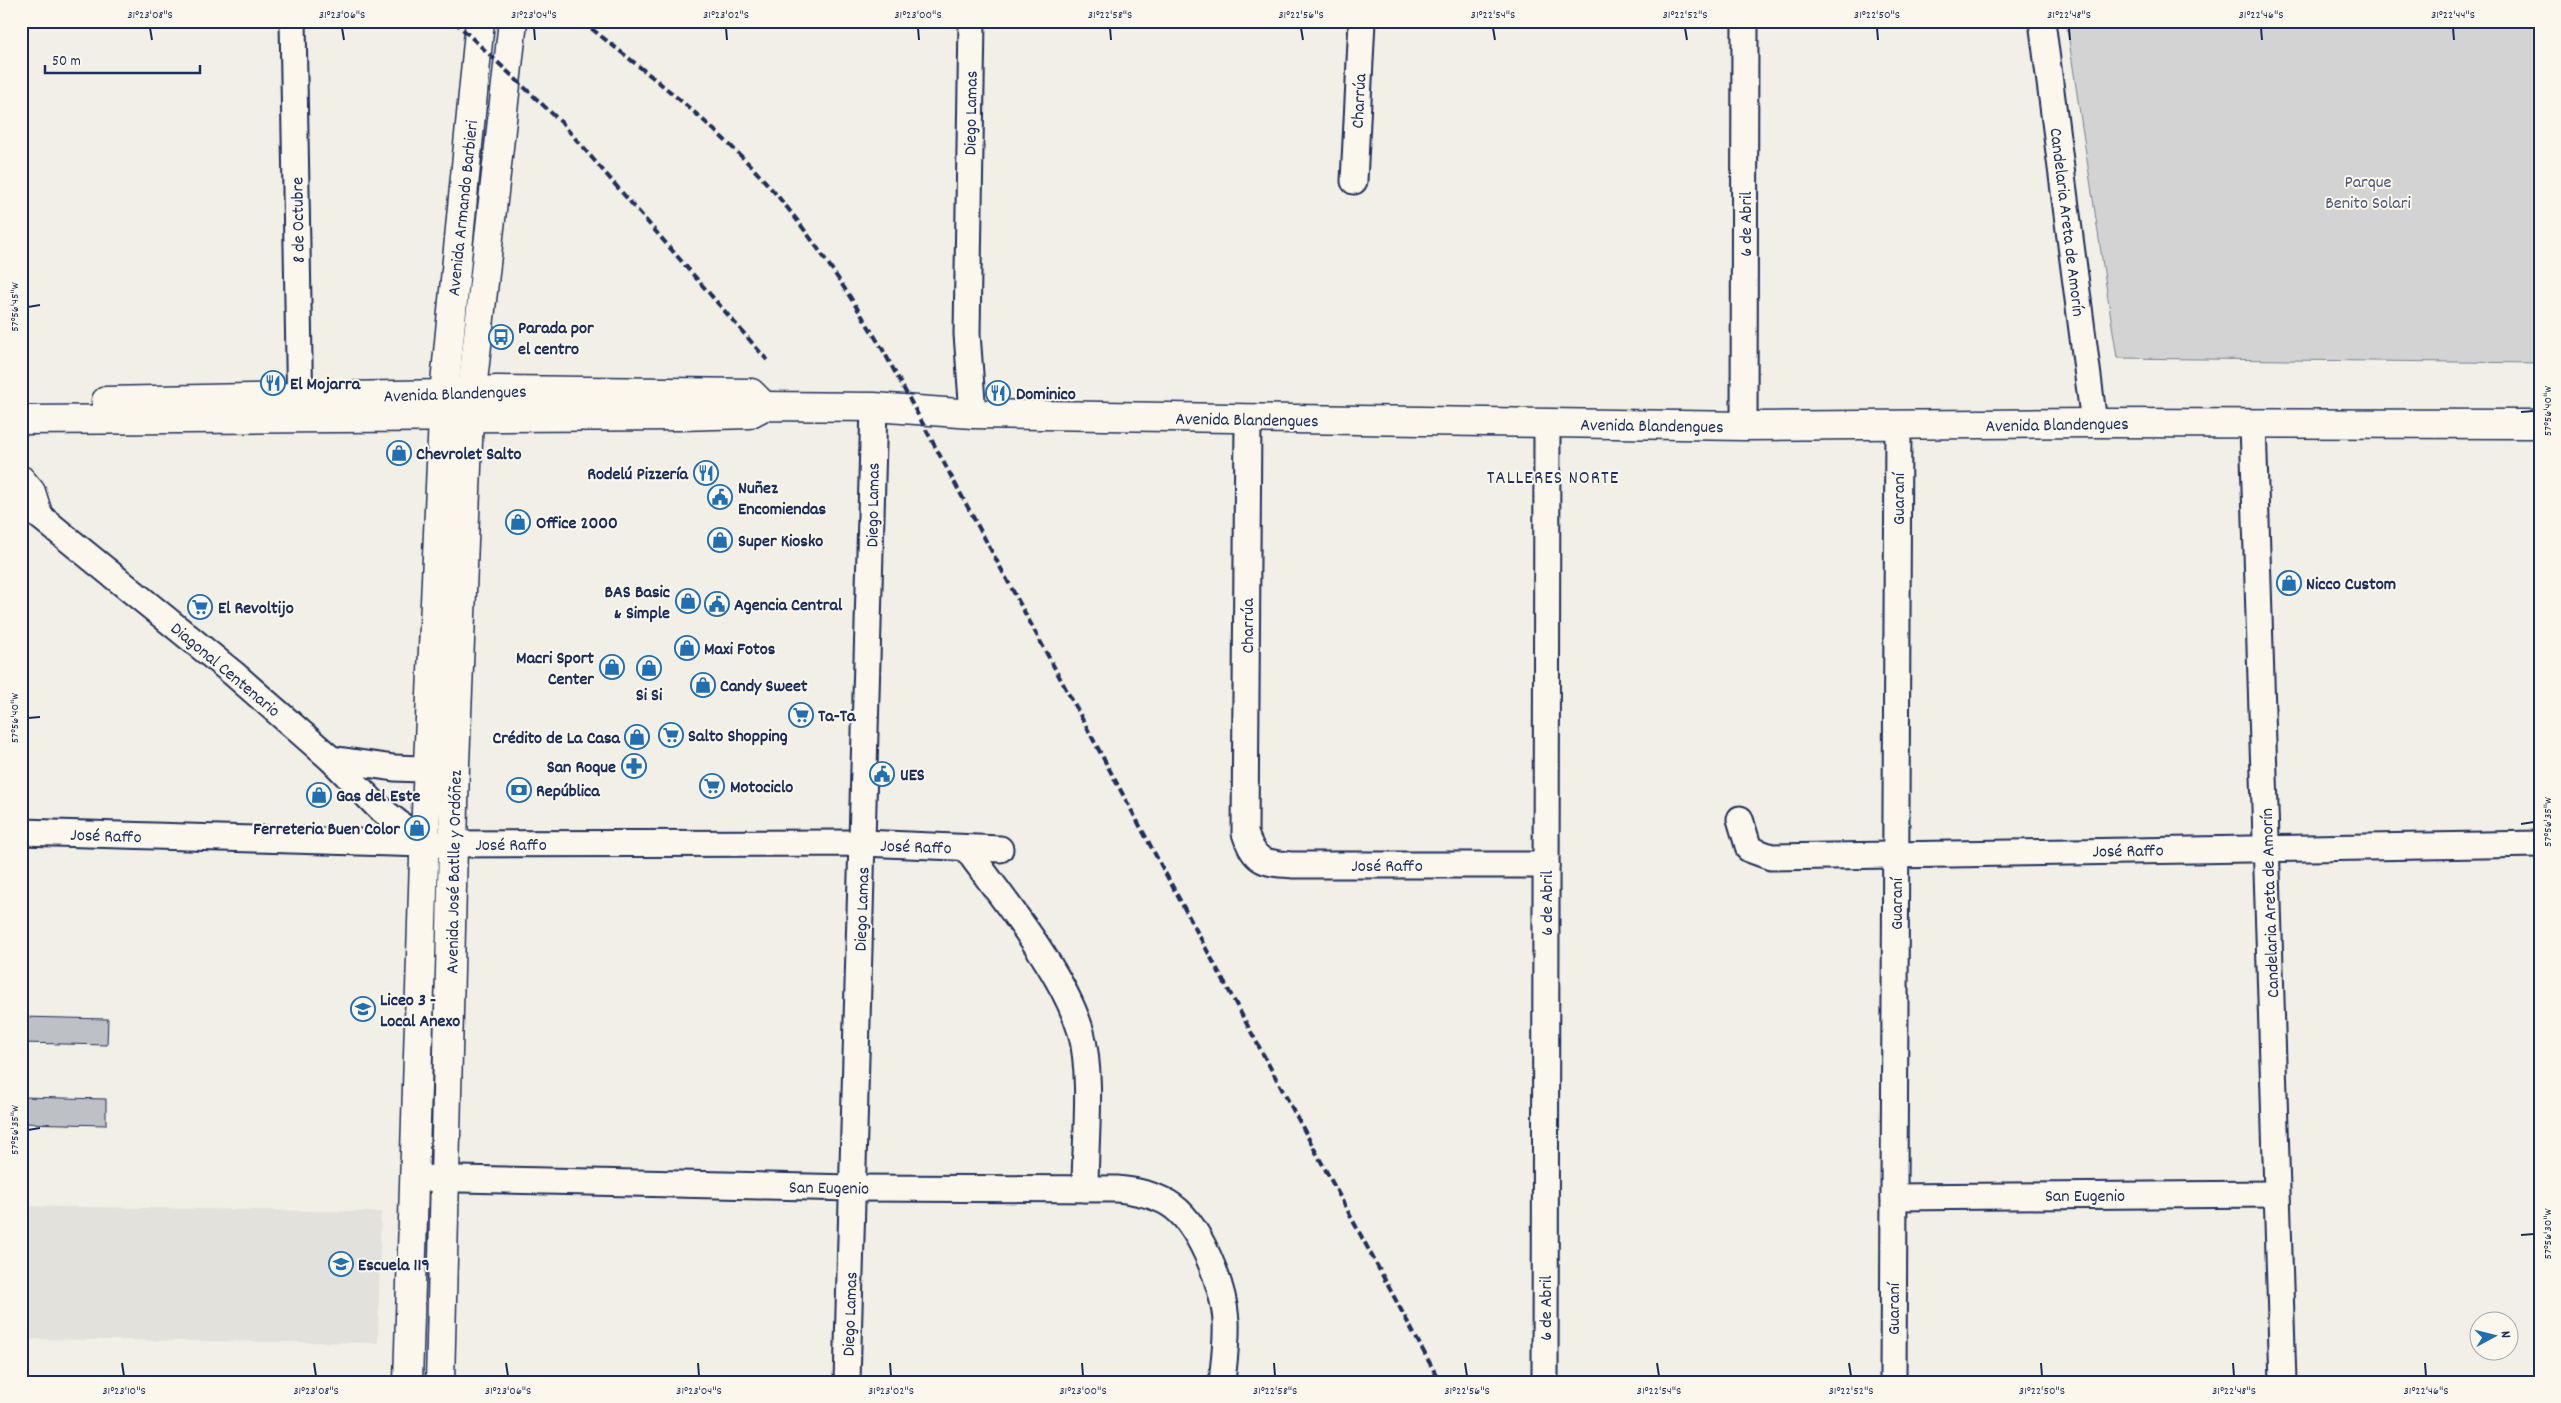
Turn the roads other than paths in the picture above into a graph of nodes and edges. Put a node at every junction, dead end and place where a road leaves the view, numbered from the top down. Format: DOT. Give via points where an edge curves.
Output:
graph roads {
  1 [pos="293,21"];
  2 [pos="480,21"];
  3 [pos="513,21"];
  4 [pos="972,21"];
  5 [pos="1362,21"];
  6 [pos="1745,21"];
  7 [pos="2042,21"];
  8 [pos="1354,181"];
  9 [pos="21,402"];
  10 [pos="456,405"];
  11 [pos="874,407"];
  12 [pos="300,408"];
  13 [pos="973,414"];
  14 [pos="1248,419"];
  15 [pos="21,420"];
  16 [pos="2094,423"];
  17 [pos="1547,424"];
  18 [pos="2253,424"];
  19 [pos="2540,424"];
  20 [pos="1744,426"];
  21 [pos="1898,426"];
  22 [pos="21,480"];
  23 [pos="30,508"];
  24 [pos="331,759"];
  25 [pos="455,764"];
  26 [pos="428,770"];
  27 [pos="1740,819"];
  28 [pos="21,832"];
  29 [pos="1245,834"];
  30 [pos="863,843"];
  31 [pos="425,844"];
  32 [pos="453,844"];
  33 [pos="2540,844"];
  34 [pos="2268,847"];
  35 [pos="966,848"];
  36 [pos="1000,849"];
  37 [pos="1896,855"];
  38 [pos="1546,865"];
  39 [pos="414,1178"];
  40 [pos="446,1179"];
  41 [pos="852,1188"];
  42 [pos="1084,1189"];
  43 [pos="2276,1194"];
  44 [pos="1894,1197"];
  45 [pos="408,1382"];
  46 [pos="440,1382"];
  47 [pos="847,1382"];
  48 [pos="1222,1382"];
  49 [pos="1545,1382"];
  50 [pos="1893,1382"];
  51 [pos="2283,1382"];
  1 -- 12 [label="street, 8 de Octubre"];
  2 -- 10 [label="street, Avenida Armando Barbieri"];
  3 -- 10 [label="street, Avenida Armando Barbieri"];
  4 -- 13 [label="street, Diego Lamas" via="967,334"];
  5 -- 8 [label="street, Charrúa"];
  6 -- 20 [label="street, 6 de Abril"];
  7 -- 16 [label="street, Candelaria Areta de Amorín"];
  9 -- 12 [label="street, Avenida Blandengues"];
  10 -- 11 [label="street, Avenida Blandengues" via="497,390 751,393 764,406"];
  10 -- 12 [label="street, Avenida Blandengues"];
  10 -- 25 [label="street, Avenida José Batlle y Ordóñez"];
  10 -- 26 [label="street, Avenida José Batlle y Ordóñez"];
  11 -- 13 [label="street, Avenida Blandengues"];
  11 -- 30 [label="street, Diego Lamas"];
  12 -- 15 [label="street, Avenida Blandengues"];
  13 -- 14 [label="street, Avenida Blandengues"];
  14 -- 17 [label="street, Avenida Blandengues"];
  14 -- 29 [label="street, Charrúa"];
  16 -- 18 [label="street, Avenida Blandengues"];
  16 -- 21 [label="street, Avenida Blandengues"];
  17 -- 20 [label="street, Avenida Blandengues"];
  17 -- 38 [label="street, 6 de Abril"];
  18 -- 19 [label="street, Avenida Blandengues"];
  18 -- 34 [label="street, Candelaria Areta de Amorín"];
  20 -- 21 [label="street, Avenida Blandengues"];
  21 -- 37 [label="street, Guaraní"];
  22 -- 23 [label="street" via="31,492"];
  23 -- 24 [label="street, Diagonal Centenario" via="234,674"];
  24 -- 26 [label="street"];
  24 -- 31 [label="street, Diagonal Centenario" via="378,807"];
  25 -- 26 [label="street" via="448,771"];
  25 -- 32 [label="street, Avenida José Batlle y Ordóñez"];
  26 -- 31 [label="street, Avenida José Batlle y Ordóñez"];
  27 -- 37 [label="street, José Raffo" via="1749,849 1771,857"];
  28 -- 31 [label="street, José Raffo"];
  29 -- 38 [label="street, José Raffo" via="1251,850 1258,858 1270,863"];
  30 -- 32 [label="street, José Raffo"];
  30 -- 35 [label="street, José Raffo"];
  30 -- 41 [label="street, Diego Lamas"];
  31 -- 32 [label="street, José Raffo"];
  31 -- 39 [label="street, Avenida José Batlle y Ordóñez"];
  32 -- 40 [label="street, Avenida José Batlle y Ordóñez"];
  33 -- 34 [label="street, José Raffo"];
  34 -- 37 [label="street, José Raffo"];
  34 -- 43 [label="street, Candelaria Areta de Amorín"];
  35 -- 36 [label="street, José Raffo"];
  35 -- 42 [label="street" via="1051,968 1081,1033 1087,1074"];
  37 -- 44 [label="street, Guaraní"];
  38 -- 49 [label="street, 6 de Abril"];
  39 -- 40 [label="street, San Eugenio"];
  39 -- 45 [label="street, Avenida José Batlle y Ordóñez"];
  40 -- 41 [label="street, San Eugenio"];
  40 -- 46 [label="street, Avenida José Batlle y Ordóñez"];
  41 -- 42 [label="street, San Eugenio"];
  41 -- 47 [label="street, Diego Lamas"];
  42 -- 48 [label="street, San Eugenio" via="1143,1192 1170,1204 1192,1227 1222,1292 1226,1320"];
  43 -- 44 [label="street, San Eugenio"];
  43 -- 51 [label="street, Candelaria Areta de Amorín"];
  44 -- 50 [label="street, Guaraní"];
}
